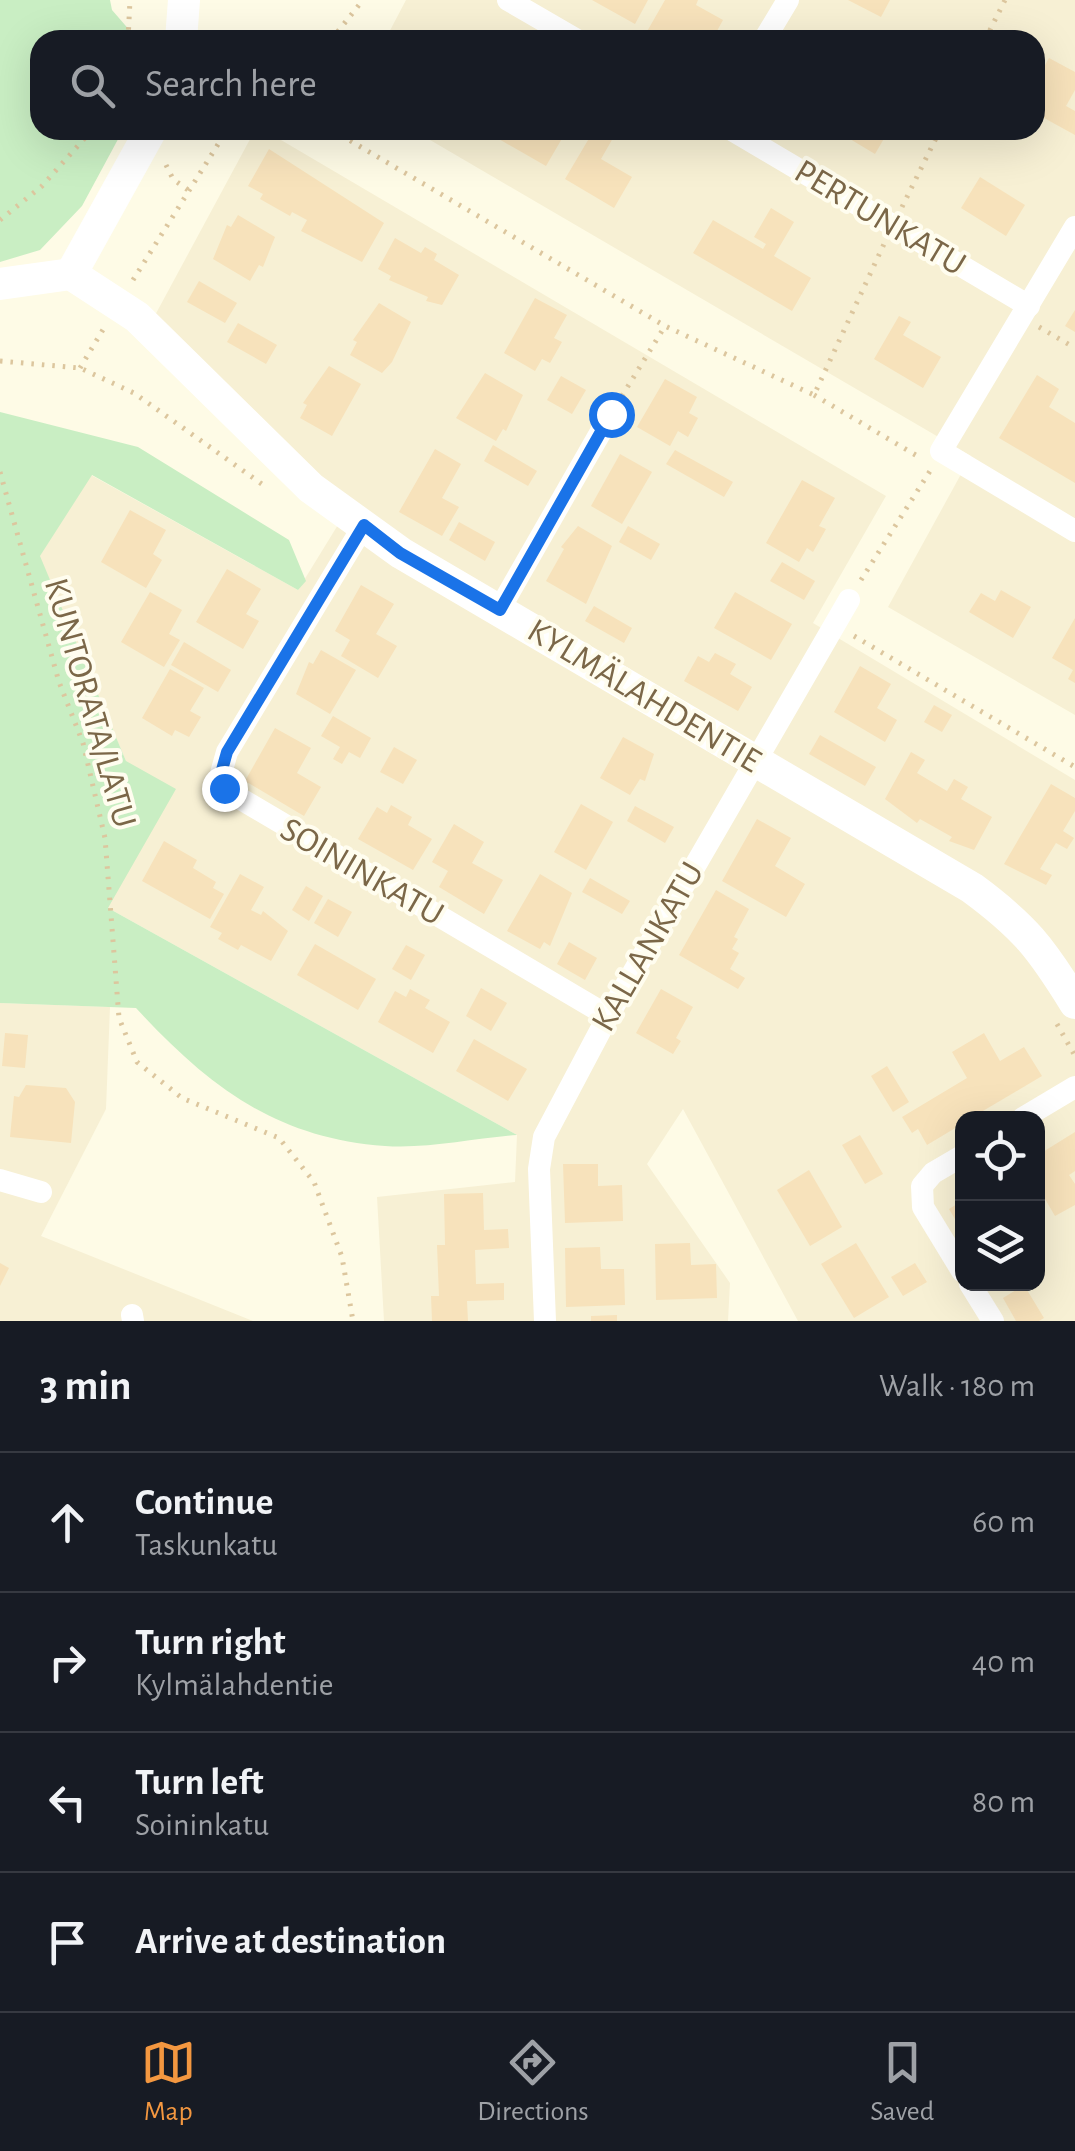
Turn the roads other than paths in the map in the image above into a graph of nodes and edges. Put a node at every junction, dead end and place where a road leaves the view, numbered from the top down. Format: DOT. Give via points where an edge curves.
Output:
graph roads {
  1 [pos="184,0"];
  2 [pos="508,0"];
  3 [pos="788,0"];
  4 [pos="182,30"];
  5 [pos="560,30"];
  6 [pos="770,30"];
  7 [pos="749,140"];
  8 [pos="158,142"];
  9 [pos="1075,227"];
  10 [pos="71,274"];
  11 [pos="0,284"];
  12 [pos="1029,306"];
  13 [pos="611,414"];
  14 [pos="364,525"];
  15 [pos="1075,530"];
  16 [pos="849,600"];
  17 [pos="500,610"];
  18 [pos="756,762"];
  19 [pos="1075,1003"];
  20 [pos="608,1016"];
  21 [pos="1075,1087"];
  22 [pos="1035,1111"];
  23 [pos="955,1160"];
  24 [pos="0,1180"];
  25 [pos="41,1192"];
  26 [pos="955,1258"];
  27 [pos="974,1291"];
  28 [pos="545,1321"];
  29 [pos="993,1321"];
  1 -- 4 [label="street"];
  2 -- 5 [label="street"];
  3 -- 6 [label="street"];
  7 -- 12 [label="street, PERTUNKATU"];
  8 -- 10 [label="street"];
  9 -- 12 [label="street"];
  10 -- 11 [label="street"];
  10 -- 14 [label="street, KYLMÄLAHDENTIE" via="119,303 283,462"];
  12 -- 15 [label="street" via="938,458"];
  13 -- 17 [label="street"];
  14 -- 17 [label="street, KYLMÄLAHDENTIE"];
  14 -- 20 [label="street, SOININKATU" via="227,752 224,788"];
  16 -- 18 [label="street, KALLANKATU"];
  17 -- 18 [label="street, KYLMÄLAHDENTIE"];
  18 -- 19 [label="street, KYLMÄLAHDENTIE" via="1019,922"];
  18 -- 20 [label="street, KALLANKATU"];
  20 -- 28 [label="street, KALLANKATU" via="544,1137 539,1169"];
  21 -- 22 [label="street"];
  23 -- 26 [label="street" via="922,1186 924,1206"];
  24 -- 25 [label="street"];
  27 -- 29 [label="street"];
}
